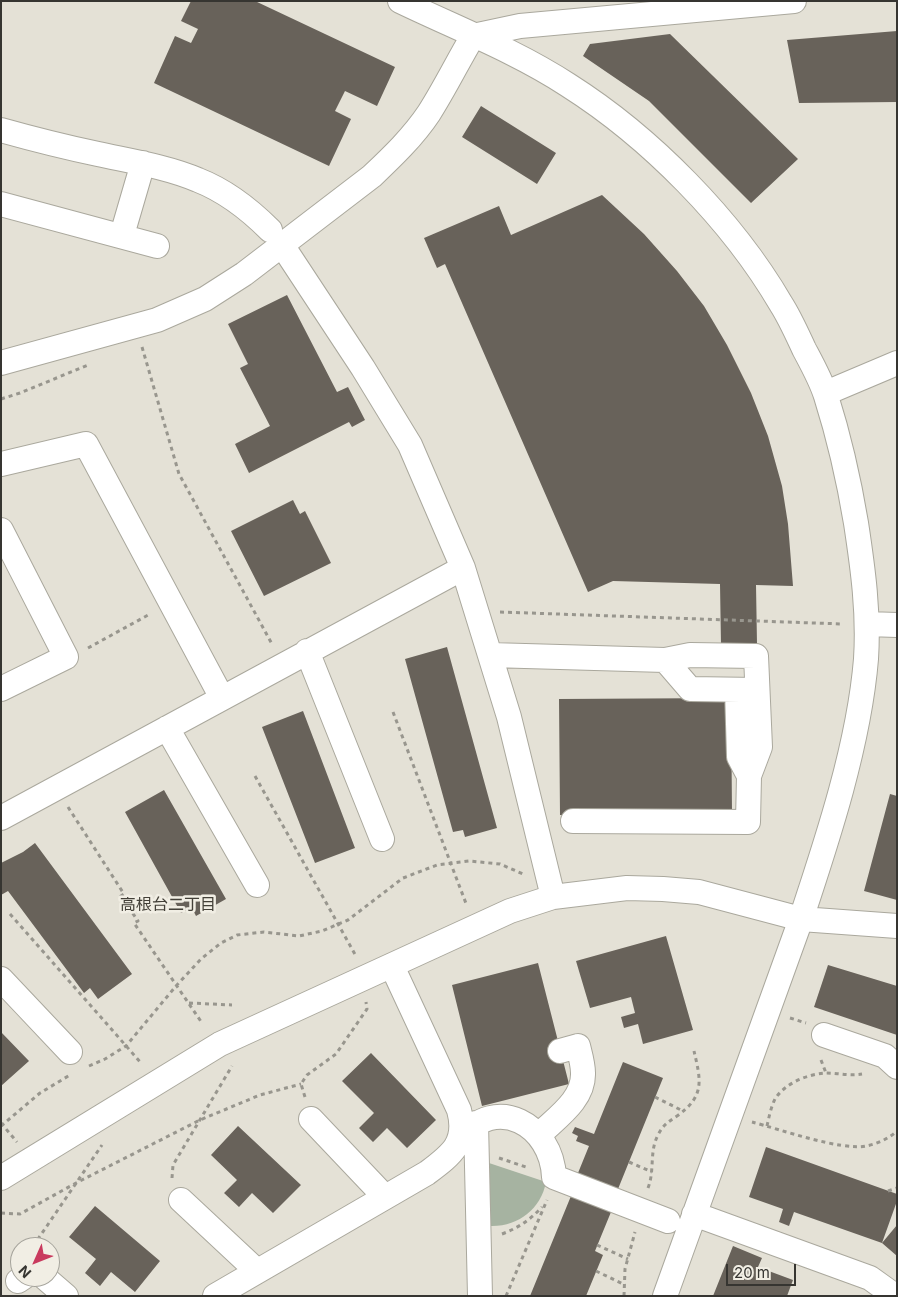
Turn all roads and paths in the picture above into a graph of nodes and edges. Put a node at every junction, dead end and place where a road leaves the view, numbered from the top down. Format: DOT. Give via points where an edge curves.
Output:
graph roads {
  1 [pos="400,1"];
  2 [pos="794,1"];
  3 [pos="473,36"];
  4 [pos="1,130"];
  5 [pos="143,163"];
  6 [pos="2,205"];
  7 [pos="122,235"];
  8 [pos="276,237"];
  9 [pos="157,246"];
  10 [pos="141,346"];
  11 [pos="1,362"];
  12 [pos="897,363"];
  13 [pos="91,364"];
  14 [pos="826,393"];
  15 [pos="1,398"];
  16 [pos="1,464"];
  17 [pos="1,530"];
  18 [pos="463,568"];
  19 [pos="170,602"];
  20 [pos="498,612"];
  21 [pos="844,624"];
  22 [pos="867,624"];
  23 [pos="897,625"];
  24 [pos="307,652"];
  25 [pos="490,655"];
  26 [pos="708,655"];
  27 [pos="66,657"];
  28 [pos="665,660"];
  29 [pos="283,665"];
  30 [pos="699,689"];
  31 [pos="1,690"];
  32 [pos="747,690"];
  33 [pos="222,698"];
  34 [pos="393,712"];
  35 [pos="167,728"];
  36 [pos="255,776"];
  37 [pos="67,806"];
  38 [pos="1,818"];
  39 [pos="574,821"];
  40 [pos="382,839"];
  41 [pos="450,863"];
  42 [pos="530,880"];
  43 [pos="257,885"];
  44 [pos="553,897"];
  45 [pos="470,913"];
  46 [pos="10,914"];
  47 [pos="801,919"];
  48 [pos="338,925"];
  49 [pos="897,926"];
  50 [pos="358,959"];
  51 [pos="392,966"];
  52 [pos="1,979"];
  53 [pos="176,986"];
  54 [pos="364,994"];
  55 [pos="188,1003"];
  56 [pos="232,1005"];
  57 [pos="202,1023"];
  58 [pos="824,1035"];
  59 [pos="126,1046"];
  60 [pos="560,1051"];
  61 [pos="694,1051"];
  62 [pos="235,1061"];
  63 [pos="891,1061"];
  64 [pos="75,1065"];
  65 [pos="147,1070"];
  66 [pos="301,1084"];
  67 [pos="655,1098"];
  68 [pos="309,1110"];
  69 [pos="684,1111"];
  70 [pos="200,1120"];
  71 [pos="751,1121"];
  72 [pos="2,1125"];
  73 [pos="767,1126"];
  74 [pos="897,1131"];
  75 [pos="539,1135"];
  76 [pos="471,1138"];
  77 [pos="103,1144"];
  78 [pos="21,1147"];
  79 [pos="629,1162"];
  80 [pos="652,1172"];
  81 [pos="554,1177"];
  82 [pos="1,1178"];
  83 [pos="76,1183"];
  84 [pos="897,1188"];
  85 [pos="177,1190"];
  86 [pos="888,1191"];
  87 [pos="385,1197"];
  88 [pos="544,1205"];
  89 [pos="640,1210"];
  90 [pos="1,1213"];
  91 [pos="694,1214"];
  92 [pos="668,1221"];
  93 [pos="479,1231"];
  94 [pos="39,1237"];
  95 [pos="598,1245"];
  96 [pos="628,1258"];
  97 [pos="257,1271"];
  98 [pos="596,1271"];
  99 [pos="625,1285"];
  100 [pos="56,1287"];
  101 [pos="66,1296"];
  102 [pos="215,1296"];
  103 [pos="480,1296"];
  104 [pos="506,1296"];
  105 [pos="624,1296"];
  106 [pos="664,1296"];
  107 [pos="895,1296"];
  1 -- 3 [label="street"];
  2 -- 3 [label="street" via="520,26"];
  3 -- 8 [label="street" via="429,113 411,137 372,176"];
  3 -- 14 [label="street" via="518,56 603,109 641,138 698,194 782,305"];
  4 -- 5 [label="street"];
  5 -- 7 [label="street"];
  5 -- 8 [label="street" via="197,179 218,189 242,204"];
  6 -- 7 [label="street"];
  7 -- 9 [label="street"];
  8 -- 11 [label="street" via="231,283 184,309 132,328"];
  8 -- 18 [label="street" via="410,445"];
  10 -- 29 [label="path" via="179,474"];
  12 -- 14 [label="street"];
  13 -- 15 [label="path" via="20,394"];
  14 -- 22 [label="street" via="851,492 864,574"];
  16 -- 19 [label="street" via="86,444"];
  17 -- 27 [label="street"];
  18 -- 24 [label="street"];
  18 -- 25 [label="street"];
  19 -- 27 [label="path" via="81,652"];
  19 -- 33 [label="street"];
  20 -- 21 [label="path"];
  22 -- 23 [label="street"];
  22 -- 47 [label="street" via="866,661 855,731"];
  24 -- 29 [label="street"];
  24 -- 40 [label="street"];
  25 -- 28 [label="street"];
  25 -- 44 [label="street" via="509,717"];
  26 -- 28 [label="street"];
  26 -- 30 [label="street" via="696,671"];
  26 -- 32 [label="street" via="756,656"];
  27 -- 31 [label="street"];
  28 -- 30 [label="street" via="690,690"];
  29 -- 33 [label="street"];
  30 -- 32 [label="street"];
  32 -- 39 [label="street" via="739,757 749,776 748,822"];
  33 -- 35 [label="street"];
  34 -- 41 [label="path"];
  35 -- 38 [label="street"];
  35 -- 43 [label="street"];
  36 -- 48 [label="path"];
  37 -- 53 [label="path" via="109,868 124,894 121,896 138,921 134,923"];
  41 -- 42 [label="path" via="500,864"];
  41 -- 45 [label="path"];
  41 -- 48 [label="path" via="403,878"];
  44 -- 47 [label="street" via="627,888 699,892"];
  44 -- 51 [label="street" via="510,911"];
  46 -- 59 [label="path"];
  47 -- 49 [label="street"];
  47 -- 91 [label="street"];
  48 -- 50 [label="path"];
  48 -- 53 [label="path" via="300,936 264,932 237,935 201,959"];
  51 -- 76 [label="street"];
  51 -- 82 [label="street" via="220,1044"];
  52 -- 64 [label="street"];
  53 -- 55 [label="path"];
  53 -- 59 [label="path"];
  54 -- 66 [label="path" via="366,1009 336,1054 307,1075"];
  55 -- 56 [label="path"];
  55 -- 57 [label="path"];
  58 -- 63 [label="street"];
  59 -- 64 [label="path" via="105,1059"];
  59 -- 65 [label="path"];
  60 -- 75 [label="street" via="578,1046 584,1073 581,1089 573,1102"];
  61 -- 69 [label="path" via="699,1084 697,1096"];
  62 -- 70 [label="path"];
  63 -- 73 [label="path" via="851,1076 826,1073 805,1076 785,1088 775,1099"];
  64 -- 72 [label="path"];
  66 -- 68 [label="path"];
  66 -- 70 [label="path" via="260,1095"];
  67 -- 69 [label="path"];
  68 -- 87 [label="street"];
  69 -- 80 [label="path" via="664,1124 657,1136 652,1149"];
  70 -- 83 [label="path"];
  70 -- 85 [label="path" via="173,1165 171,1174"];
  71 -- 73 [label="path"];
  72 -- 78 [label="path"];
  73 -- 74 [label="path" via="839,1146 854,1147 878,1143"];
  75 -- 76 [label="street" via="520,1120 507,1117 487,1118"];
  75 -- 81 [label="street" via="552,1158"];
  76 -- 81 [label="path"];
  76 -- 87 [label="street" via="427,1173"];
  76 -- 93 [label="street"];
  77 -- 83 [label="path"];
  79 -- 80 [label="path"];
  80 -- 89 [label="path"];
  81 -- 88 [label="path" via="551,1194"];
  81 -- 89 [label="street"];
  83 -- 90 [label="path" via="20,1214"];
  83 -- 94 [label="path"];
  84 -- 86 [label="path"];
  85 -- 97 [label="street"];
  87 -- 97 [label="street"];
  88 -- 93 [label="path" via="533,1217 512,1230 491,1235"];
  88 -- 104 [label="path"];
  89 -- 92 [label="street"];
  89 -- 96 [label="path"];
  91 -- 106 [label="street"];
  91 -- 107 [label="street" via="870,1278"];
  93 -- 103 [label="street"];
  95 -- 96 [label="path"];
  96 -- 99 [label="path"];
  97 -- 102 [label="street"];
  98 -- 99 [label="path"];
  99 -- 105 [label="path"];
  100 -- 101 [label="street"];
}
